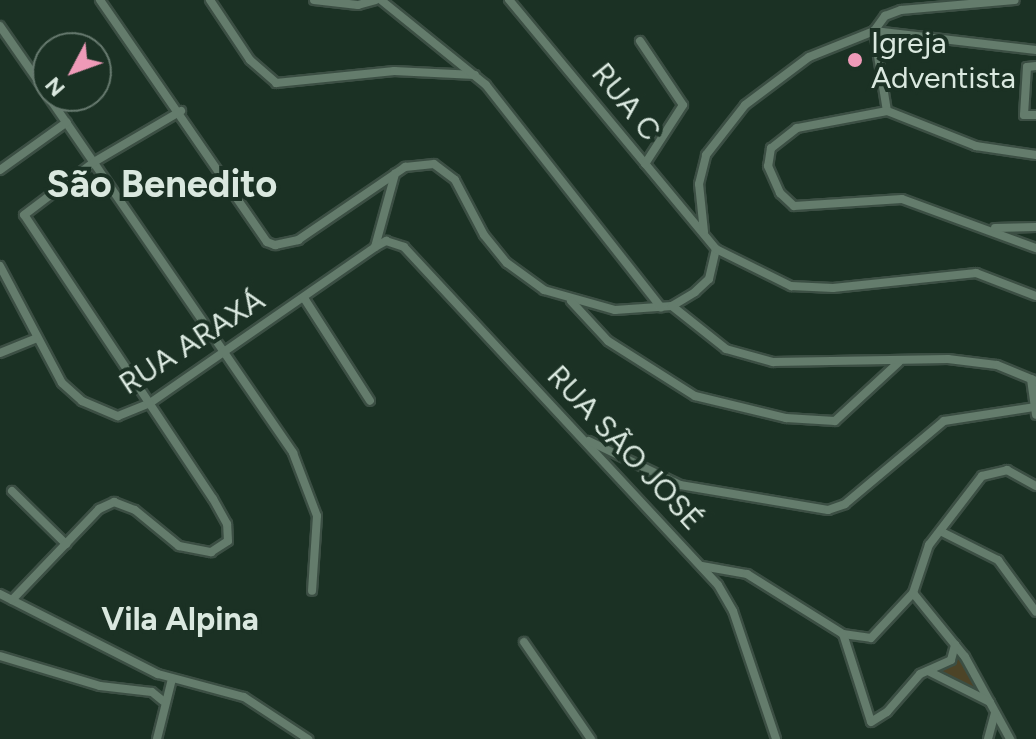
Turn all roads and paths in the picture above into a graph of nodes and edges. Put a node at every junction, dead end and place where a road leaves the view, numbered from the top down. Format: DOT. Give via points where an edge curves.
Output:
graph roads {
  1 [pos="100,0"];
  2 [pos="210,0"];
  3 [pos="314,0"];
  4 [pos="378,0"];
  5 [pos="509,0"];
  6 [pos="1015,0"];
  7 [pos="0,26"];
  8 [pos="874,31"];
  9 [pos="640,41"];
  10 [pos="1036,50"];
  11 [pos="1036,66"];
  12 [pos="32,73"];
  13 [pos="475,75"];
  14 [pos="181,111"];
  15 [pos="887,111"];
  16 [pos="60,112"];
  17 [pos="1036,115"];
  18 [pos="67,122"];
  19 [pos="1036,155"];
  20 [pos="94,162"];
  21 [pos="645,164"];
  22 [pos="0,170"];
  23 [pos="395,174"];
  24 [pos="1036,227"];
  25 [pos="990,228"];
  26 [pos="705,236"];
  27 [pos="375,247"];
  28 [pos="1036,248"];
  29 [pos="716,249"];
  30 [pos="0,266"];
  31 [pos="1036,296"];
  32 [pos="304,298"];
  33 [pos="571,301"];
  34 [pos="672,306"];
  35 [pos="661,307"];
  36 [pos="35,339"];
  37 [pos="225,351"];
  38 [pos="0,353"];
  39 [pos="899,362"];
  40 [pos="1034,380"];
  41 [pos="370,401"];
  42 [pos="150,403"];
  43 [pos="1035,411"];
  44 [pos="586,440"];
  45 [pos="1036,486"];
  46 [pos="12,491"];
  47 [pos="942,532"];
  48 [pos="66,544"];
  49 [pos="701,566"];
  50 [pos="312,591"];
  51 [pos="913,593"];
  52 [pos="0,594"];
  53 [pos="12,600"];
  54 [pos="1036,612"];
  55 [pos="843,634"];
  56 [pos="524,642"];
  57 [pos="955,645"];
  58 [pos="0,656"];
  59 [pos="927,671"];
  60 [pos="158,674"];
  61 [pos="172,679"];
  62 [pos="152,692"];
  63 [pos="163,701"];
  64 [pos="990,702"];
  65 [pos="995,713"];
  66 [pos="157,739"];
  67 [pos="308,739"];
  68 [pos="591,739"];
  69 [pos="776,739"];
  70 [pos="988,739"];
  71 [pos="1010,739"];
  1 -- 14 [label="street"];
  2 -- 13 [label="street" via="250,60 276,83 394,71"];
  3 -- 4 [label="street" via="358,5"];
  4 -- 13 [label="street"];
  5 -- 21 [label="street, RUA C"];
  6 -- 8 [label="street" via="901,10 885,16"];
  7 -- 12 [label="street"];
  8 -- 10 [label="street"];
  8 -- 15 [label="street"];
  8 -- 26 [label="street" via="809,57 780,76 720,133 706,155 699,184"];
  9 -- 21 [label="street" via="683,105"];
  11 -- 17 [label="street" via="1027,67 1024,115"];
  13 -- 35 [label="street"];
  14 -- 20 [label="street"];
  14 -- 23 [label="street" via="261,236 275,245 319,229"];
  15 -- 19 [label="street" via="976,146"];
  15 -- 25 [label="street" via="782,135 771,148 768,166 780,193 802,207 902,199"];
  16 -- 18 [label="street"];
  18 -- 20 [label="street"];
  18 -- 22 [label="street"];
  20 -- 37 [label="street"];
  20 -- 42 [label="street" via="24,215"];
  21 -- 26 [label="street, RUA C"];
  23 -- 27 [label="street"];
  23 -- 33 [label="street" via="416,163 445,170 507,263 544,290"];
  24 -- 25 [label="street"];
  25 -- 28 [label="street"];
  26 -- 29 [label="street, RUA C"];
  27 -- 32 [label="street, RUA ARAXÁ"];
  27 -- 44 [label="street, RUA SÃO JOSÉ" via="386,241 404,247"];
  29 -- 31 [label="street" via="791,286 833,288 976,273"];
  29 -- 34 [label="street" via="709,279"];
  30 -- 36 [label="street, RUA ARAXÁ"];
  32 -- 37 [label="street, RUA ARAXÁ"];
  32 -- 41 [label="street"];
  33 -- 35 [label="street" via="615,310"];
  33 -- 39 [label="street" via="608,341 695,396 786,418 835,421"];
  34 -- 35 [label="street"];
  34 -- 39 [label="street" via="726,349 744,356 807,365"];
  36 -- 38 [label="street"];
  36 -- 42 [label="street, RUA ARAXÁ" via="52,370 82,401 118,416"];
  37 -- 42 [label="street, RUA ARAXÁ"];
  37 -- 50 [label="street" via="293,453 308,488 317,516"];
  39 -- 40 [label="street" via="972,362"];
  40 -- 43 [label="street"];
  42 -- 48 [label="street" via="227,524 225,546 211,552 179,546 135,510 114,502 99,509"];
  43 -- 44 [label="street" via="944,421 845,504 828,510 680,485"];
  44 -- 49 [label="street, RUA SÃO JOSÉ"];
  45 -- 47 [label="street" via="1007,470 989,471"];
  46 -- 48 [label="street"];
  47 -- 51 [label="street" via="923,554"];
  47 -- 54 [label="street" via="998,560"];
  48 -- 53 [label="street"];
  49 -- 55 [label="street" via="747,574"];
  49 -- 69 [label="street, RUA SÃO JOSÉ" via="733,611"];
  51 -- 55 [label="street" via="871,638"];
  51 -- 57 [label="street"];
  52 -- 53 [label="street"];
  53 -- 60 [label="street"];
  55 -- 59 [label="street" via="871,722"];
  56 -- 68 [label="street"];
  57 -- 59 [label="street" via="951,660"];
  57 -- 64 [label="street"];
  58 -- 62 [label="street" via="100,686"];
  59 -- 64 [label="street"];
  60 -- 61 [label="street"];
  60 -- 62 [label="street"];
  61 -- 63 [label="street"];
  61 -- 67 [label="street" via="244,697"];
  62 -- 63 [label="street"];
  63 -- 66 [label="street"];
  64 -- 65 [label="street"];
  65 -- 70 [label="street"];
  65 -- 71 [label="street"];
}
